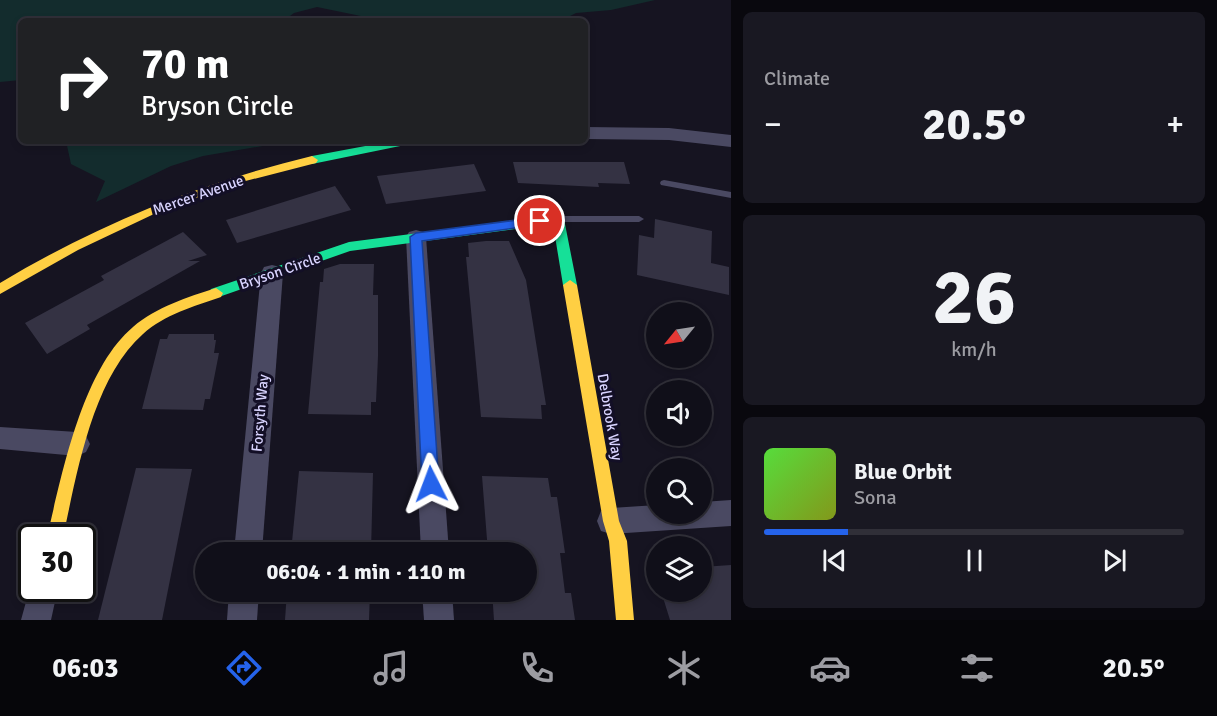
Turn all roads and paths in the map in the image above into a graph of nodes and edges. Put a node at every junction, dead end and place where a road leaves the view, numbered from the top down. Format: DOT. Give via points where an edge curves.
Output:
graph roads {
  1 [pos="588,133"];
  2 [pos="731,141"];
  3 [pos="394,144"];
  4 [pos="664,183"];
  5 [pos="731,195"];
  6 [pos="558,219"];
  7 [pos="639,219"];
  8 [pos="416,237"];
  9 [pos="272,273"];
  10 [pos="0,289"];
  11 [pos="0,438"];
  12 [pos="77,444"];
  13 [pos="731,513"];
  14 [pos="611,521"];
  15 [pos="58,524"];
  16 [pos="249,542"];
  17 [pos="434,542"];
  18 [pos="40,602"];
  19 [pos="243,602"];
  20 [pos="438,602"];
  21 [pos="36,620"];
  22 [pos="242,620"];
  23 [pos="439,620"];
  24 [pos="625,620"];
  1 -- 2 [label="street" via="669,134"];
  3 -- 10 [label="street, Mercer Avenue" via="313,159 208,189 66,249"];
  4 -- 5 [label="lane"];
  6 -- 7 [label="lane"];
  6 -- 8 [label="street, Bryson Circle"];
  6 -- 14 [label="street, Delbrook Way"];
  8 -- 9 [label="street, Bryson Circle" via="349,247"];
  8 -- 17 [label="street"];
  9 -- 12 [label="street, Bryson Circle" via="186,303 137,331 112,360"];
  9 -- 16 [label="street, Forsyth Way"];
  11 -- 12 [label="street"];
  12 -- 15 [label="street, Bryson Circle"];
  13 -- 14 [label="street"];
  14 -- 24 [label="street, Delbrook Way" via="618,541"];
  18 -- 21 [label="street"];
  19 -- 22 [label="street"];
  20 -- 23 [label="street"];
}
